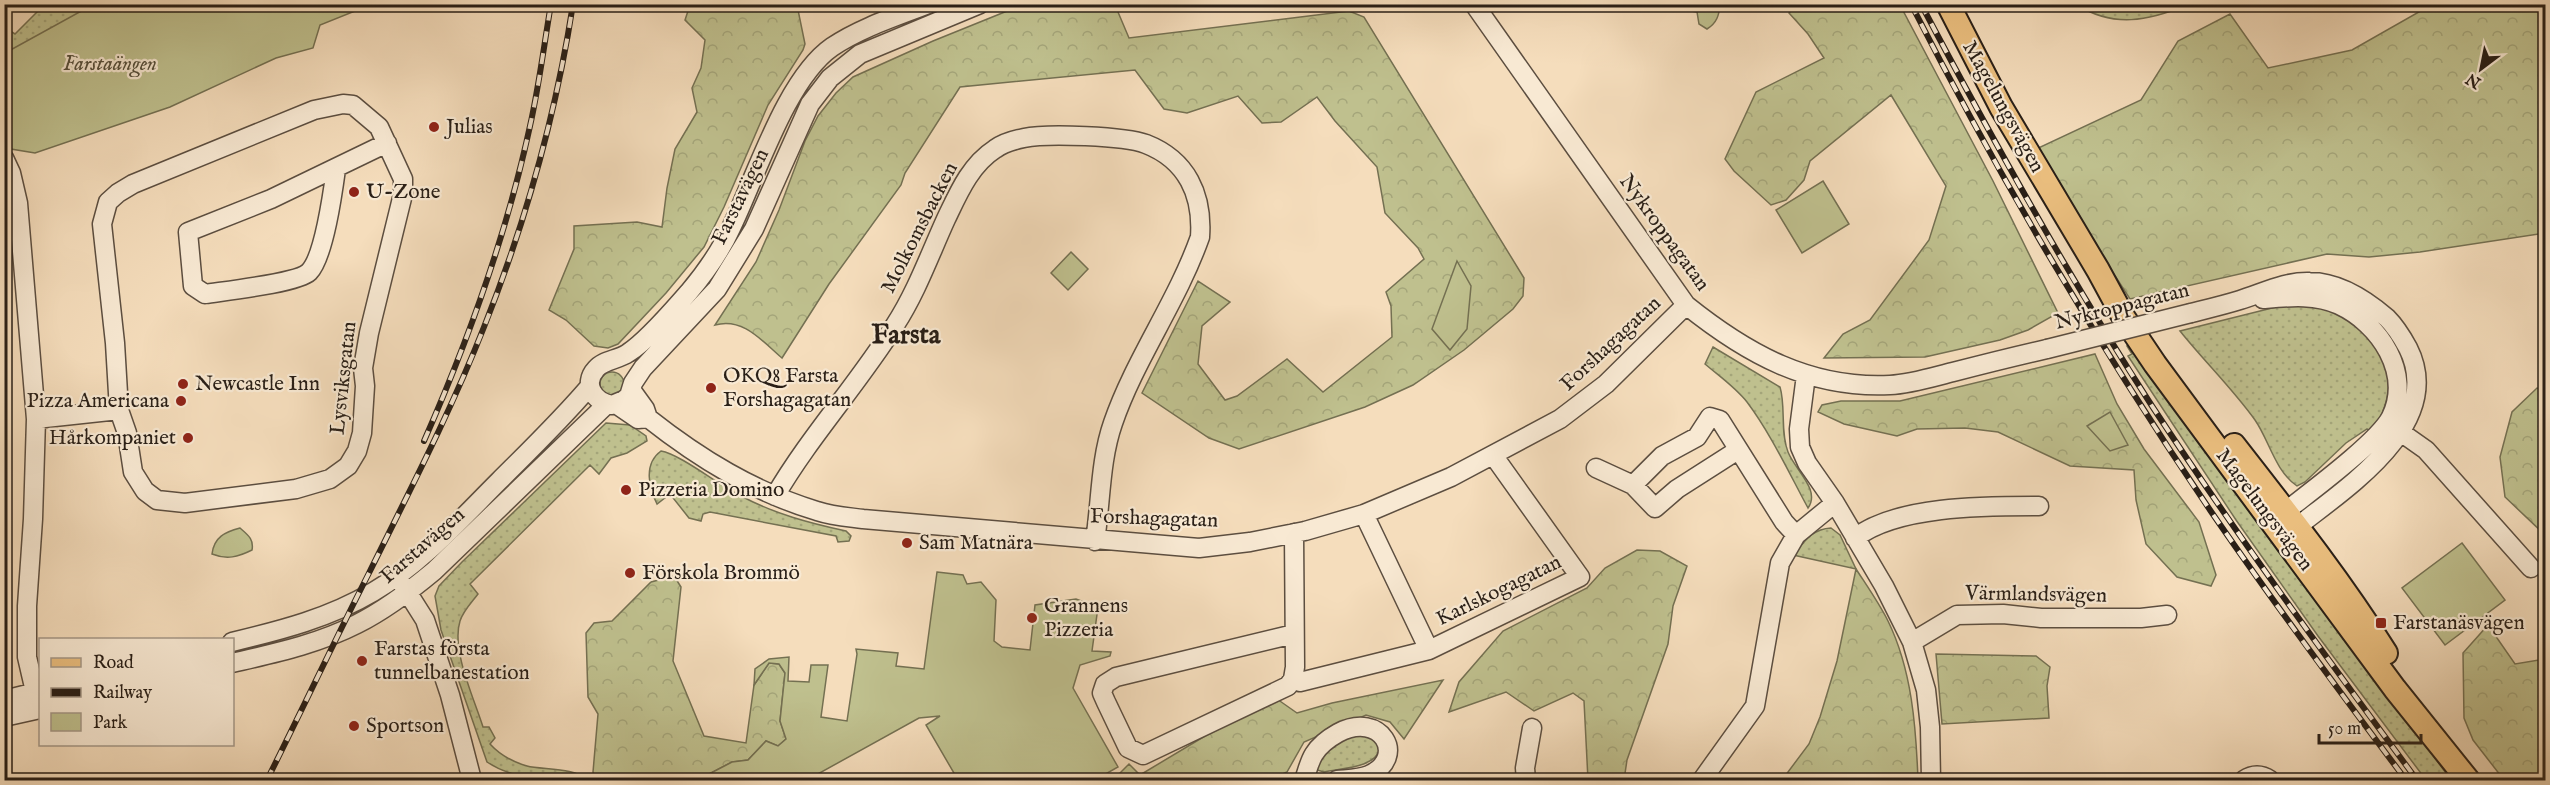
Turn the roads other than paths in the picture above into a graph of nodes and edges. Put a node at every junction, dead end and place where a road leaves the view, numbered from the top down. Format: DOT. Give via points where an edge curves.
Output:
graph roads {
  1 [pos="928,4"];
  2 [pos="980,4"];
  3 [pos="1474,4"];
  4 [pos="1947,4"];
  5 [pos="832,47"];
  6 [pos="860,54"];
  7 [pos="387,143"];
  8 [pos="4,158"];
  9 [pos="336,169"];
  10 [pos="1686,305"];
  11 [pos="613,362"];
  12 [pos="1806,375"];
  13 [pos="590,386"];
  14 [pos="632,387"];
  15 [pos="612,404"];
  16 [pos="119,410"];
  17 [pos="648,418"];
  18 [pos="36,419"];
  19 [pos="2394,427"];
  20 [pos="1738,450"];
  21 [pos="1493,455"];
  22 [pos="1596,468"];
  23 [pos="1633,485"];
  24 [pos="775,496"];
  25 [pos="1835,503"];
  26 [pos="2039,506"];
  27 [pos="1364,514"];
  28 [pos="2285,523"];
  29 [pos="1294,533"];
  30 [pos="1796,535"];
  31 [pos="1855,538"];
  32 [pos="1095,541"];
  33 [pos="2531,568"];
  34 [pos="397,576"];
  35 [pos="408,592"];
  36 [pos="2167,615"];
  37 [pos="1294,634"];
  38 [pos="234,642"];
  39 [pos="1912,642"];
  40 [pos="1429,650"];
  41 [pos="234,662"];
  42 [pos="1293,678"];
  43 [pos="4,700"];
  44 [pos="38,700"];
  45 [pos="4,717"];
  46 [pos="1532,728"];
  47 [pos="472,780"];
  48 [pos="1304,780"];
  49 [pos="1336,780"];
  50 [pos="1526,780"];
  51 [pos="1702,780"];
  52 [pos="1931,780"];
  53 [pos="2244,780"];
  54 [pos="2270,780"];
  55 [pos="2468,780"];
  1 -- 5 [label="street, Farstavägen"];
  2 -- 6 [label="street, Farstavägen"];
  3 -- 10 [label="street, Nykroppagatan"];
  4 -- 28 [label="main road, Magelungsvägen" via="2001,107 2124,318 2155,364"];
  5 -- 6 [label="street"];
  5 -- 11 [label="street, Farstavägen" via="795,91 712,261 675,308 629,353"];
  6 -- 14 [label="street, Farstavägen" via="830,78 810,104 754,229 717,289 643,368"];
  7 -- 9 [label="street"];
  7 -- 16 [label="street, Lysviksgatan" via="379,127 353,105 332,106 133,184 108,202 102,224"];
  7 -- 16 [label="street, Lysviksgatan" via="403,179 403,194 367,344 362,433 348,466 330,479 296,489 185,503 157,500 145,491 133,472"];
  8 -- 18 [label="street" via="18,203"];
  9 -- 9 [label="street" via="329,211 309,272 295,279 205,294 193,286 188,232"];
  10 -- 12 [label="street, Nykroppagatan" via="1746,348"];
  10 -- 21 [label="street, Forshagagatan" via="1606,384 1560,419"];
  11 -- 13 [label="street, Farstavägen" via="597,368"];
  11 -- 14 [label="street" via="627,369"];
  12 -- 19 [label="street, Nykroppagatan, bridge" via="1842,384 1893,385 2240,300 2310,298 2338,304 2355,314 2386,346 2396,367 2398,384 2391,415"];
  12 -- 25 [label="street" via="1800,447"];
  13 -- 15 [label="street" via="597,399"];
  13 -- 34 [label="street, Farstavägen" via="458,522"];
  14 -- 15 [label="street, Farstavägen" via="624,400"];
  14 -- 17 [label="street, Forshagagatan"];
  15 -- 17 [label="street, Forshagagatan" via="638,419"];
  15 -- 35 [label="street, Farstavägen"];
  16 -- 18 [label="street"];
  17 -- 24 [label="street, Forshagagatan" via="722,470"];
  18 -- 44 [label="street" via="27,657"];
  19 -- 28 [label="street, Nykroppagatan" via="2390,446 2345,489"];
  19 -- 33 [label="street" via="2426,450"];
  20 -- 23 [label="street" via="1677,489 1649,514"];
  20 -- 23 [label="street" via="1720,420 1710,417 1697,437 1662,456"];
  20 -- 30 [label="street"];
  21 -- 27 [label="street, Forshagagatan"];
  21 -- 40 [label="street, Karlskogagatan" via="1580,577"];
  22 -- 23 [label="street"];
  24 -- 32 [label="street, Forshagagatan" via="819,512 863,519"];
  24 -- 32 [label="street, Molkomsbacken" via="895,324 960,191 981,160 995,149 1026,137 1136,140 1167,154 1190,180 1200,209 1200,237 1112,425"];
  25 -- 30 [label="street"];
  25 -- 31 [label="street"];
  26 -- 31 [label="street" via="1939,511 1887,522"];
  27 -- 29 [label="street, Forshagagatan"];
  27 -- 40 [label="street"];
  28 -- 55 [label="main road, Magelungsvägen" via="2395,689"];
  29 -- 32 [label="street, Forshagagatan" via="1199,548"];
  29 -- 37 [label="street"];
  30 -- 51 [label="street" via="1779,563 1755,706"];
  31 -- 39 [label="street"];
  34 -- 35 [label="street"];
  34 -- 38 [label="street, Farstavägen" via="326,616"];
  35 -- 41 [label="street, Farstavägen" via="335,634"];
  35 -- 47 [label="street" via="425,620"];
  36 -- 39 [label="street, Värmlandsvägen" via="1957,615"];
  37 -- 42 [label="street"];
  37 -- 42 [label="street" via="1116,676 1104,684 1102,693 1128,748 1143,755 1288,686"];
  39 -- 52 [label="street" via="1926,690"];
  40 -- 42 [label="street, Karlskogagatan" via="1300,682"];
  43 -- 44 [label="street"];
  44 -- 45 [label="street"];
  46 -- 50 [label="street"];
  48 -- 49 [label="street" via="1314,754 1330,737 1363,725 1379,732 1388,752 1384,763 1367,776"];
  53 -- 54 [label="street" via="2262,775"];
}
